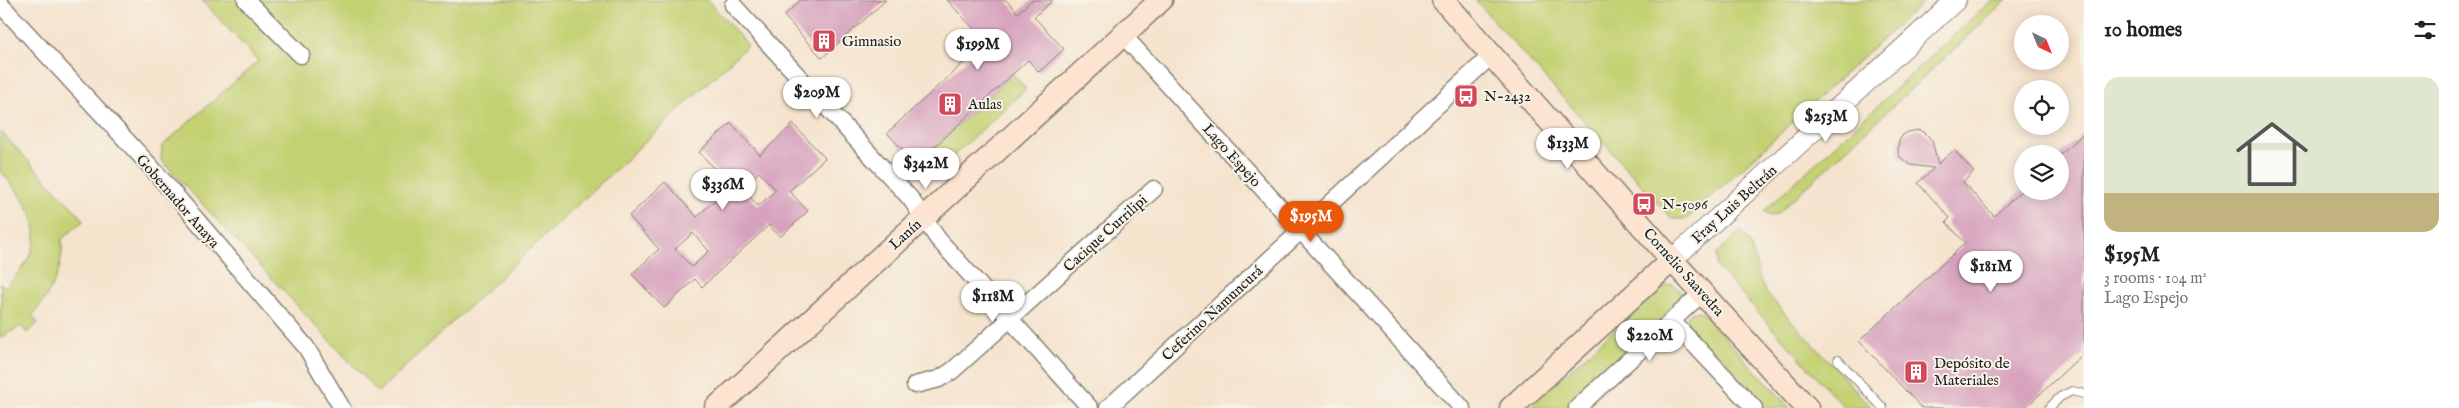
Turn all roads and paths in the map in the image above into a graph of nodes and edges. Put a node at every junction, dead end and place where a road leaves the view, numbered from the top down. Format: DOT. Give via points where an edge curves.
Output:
graph roads {
  1 [pos="246,0"];
  2 [pos="1162,0"];
  3 [pos="1443,0"];
  4 [pos="1956,0"];
  5 [pos="0,4"];
  6 [pos="733,5"];
  7 [pos="1123,35"];
  8 [pos="301,55"];
  9 [pos="1492,55"];
  10 [pos="1154,189"];
  11 [pos="924,218"];
  12 [pos="1301,231"];
  13 [pos="1672,260"];
  14 [pos="1702,293"];
  15 [pos="1010,319"];
  16 [pos="1672,321"];
  17 [pos="1838,360"];
  18 [pos="915,385"];
  19 [pos="2084,394"];
  20 [pos="723,406"];
  21 [pos="342,408"];
  22 [pos="1090,408"];
  23 [pos="1108,408"];
  24 [pos="1462,408"];
  25 [pos="1511,408"];
  26 [pos="1577,408"];
  27 [pos="1754,408"];
  28 [pos="1807,408"];
  29 [pos="1883,408"];
  30 [pos="2049,408"];
  1 -- 8 [label="street"];
  2 -- 7 [label="main road, Lanín"];
  3 -- 9 [label="main road, Cornelio Saavedra"];
  4 -- 13 [label="street, Fray Luis Beltrán"];
  5 -- 21 [label="street, Gobernador Anaya" via="151,167 306,347"];
  6 -- 11 [label="street" via="910,198"];
  7 -- 11 [label="main road, Lanín"];
  7 -- 12 [label="street, Lago Espejo"];
  9 -- 12 [label="street, Ceferino Namuncurá"];
  9 -- 13 [label="main road, Cornelio Saavedra"];
  10 -- 15 [label="street, Cacique Currilipi"];
  11 -- 15 [label="street" via="938,239"];
  11 -- 20 [label="main road, Lanín"];
  12 -- 23 [label="street, Ceferino Namuncurá"];
  12 -- 24 [label="street, Lago Espejo"];
  13 -- 14 [label="main road, Cornelio Saavedra"];
  13 -- 25 [label="main road, Fray Luis Beltrán"];
  14 -- 16 [label="street"];
  14 -- 28 [label="main road, Cornelio Saavedra"];
  15 -- 18 [label="street, Cacique Currilipi" via="946,376"];
  15 -- 22 [label="street"];
  16 -- 26 [label="street"];
  16 -- 27 [label="street"];
  17 -- 29 [label="lane"];
  19 -- 30 [label="lane" via="2072,390"];
}
